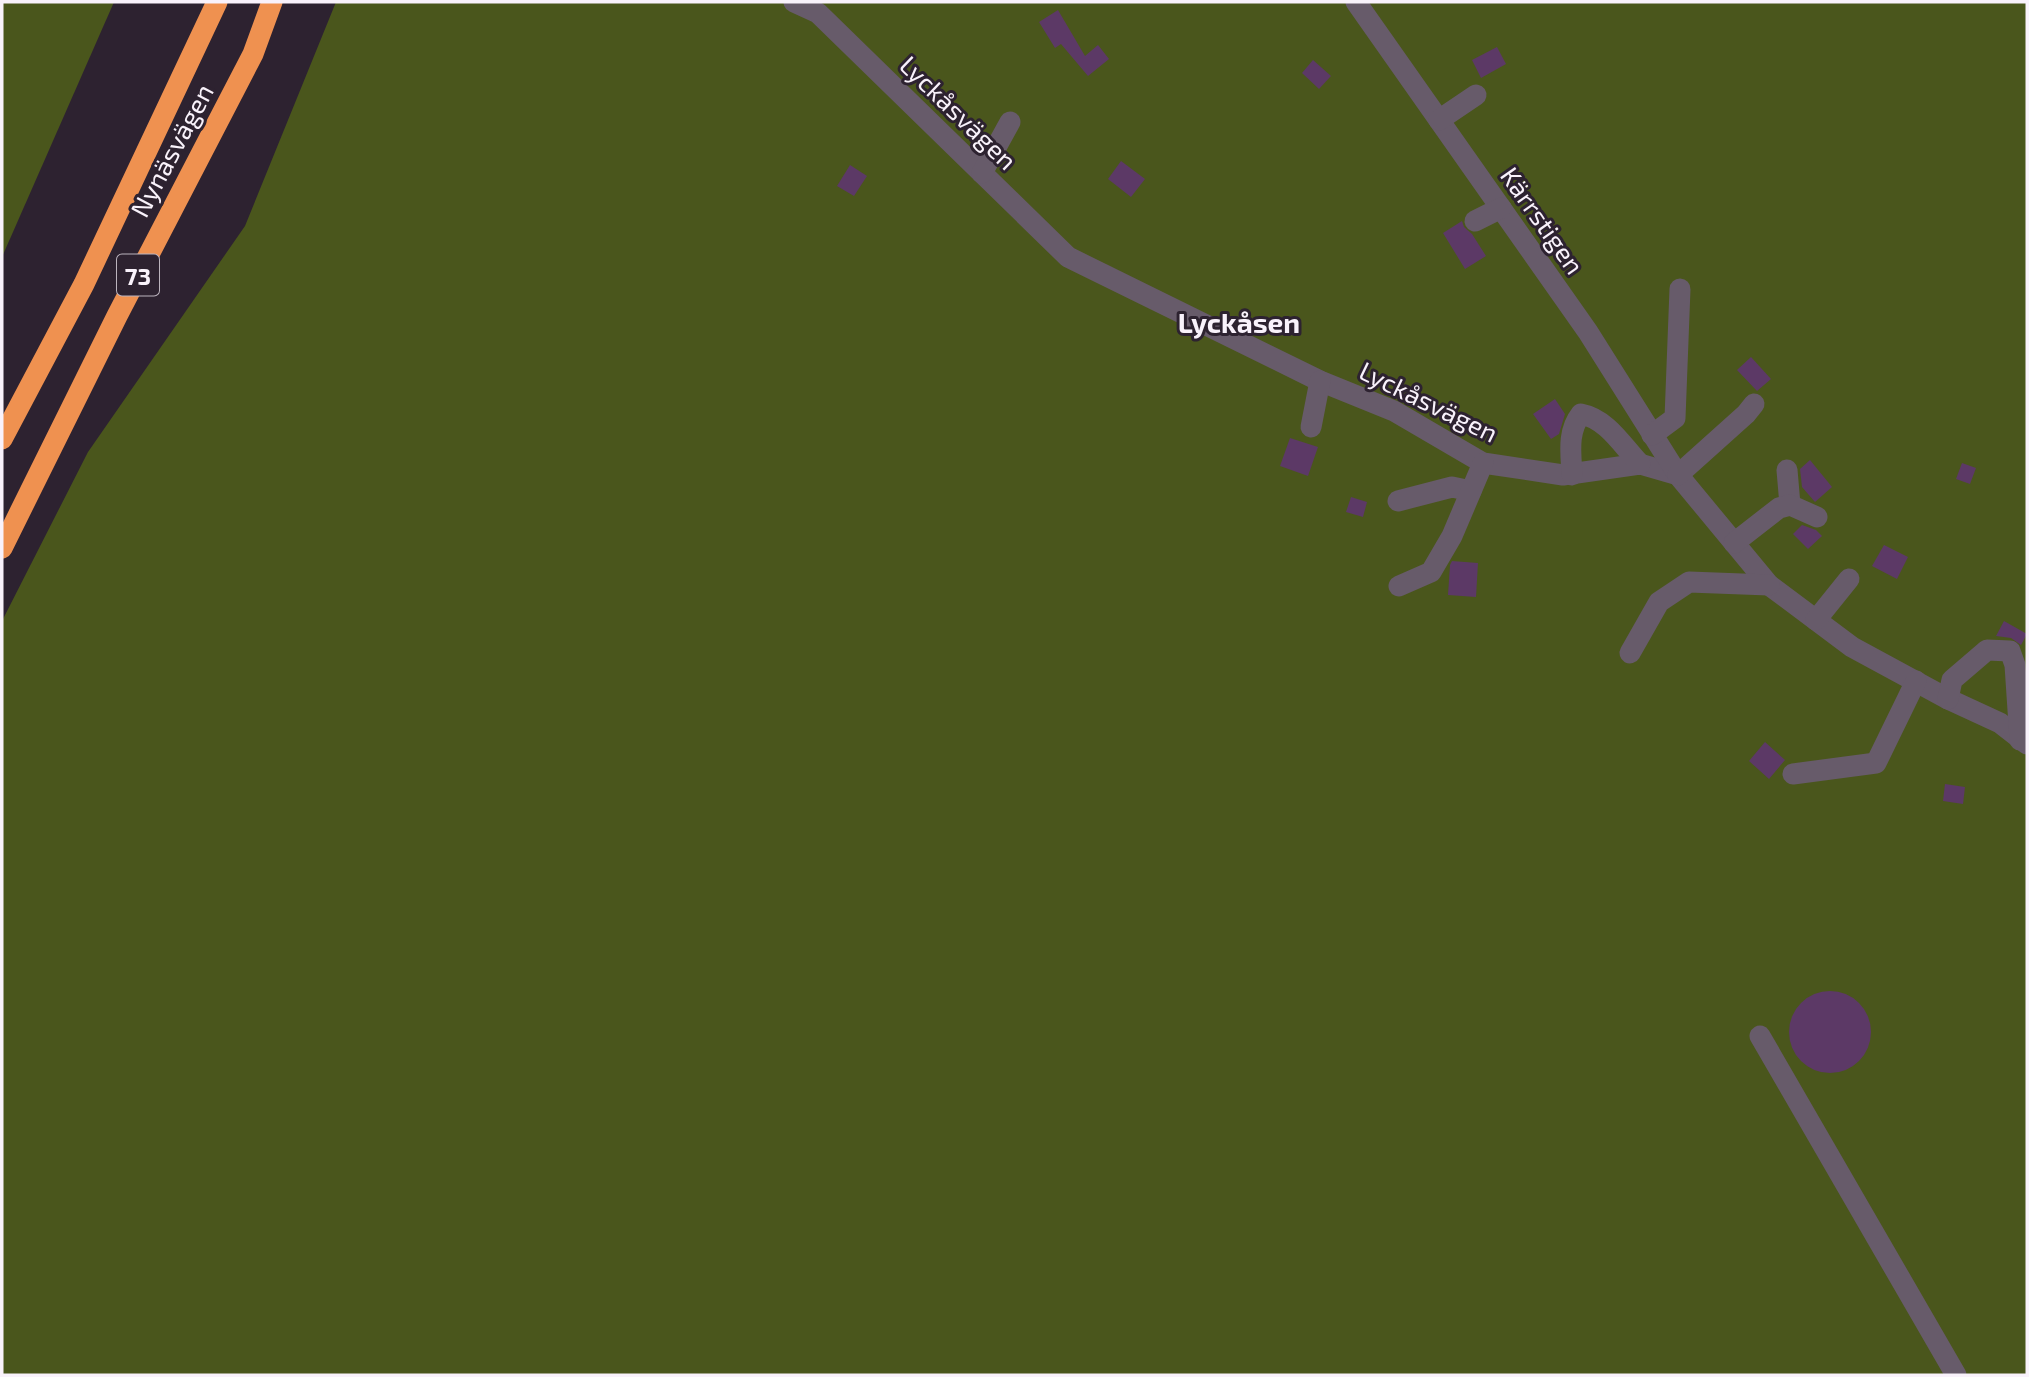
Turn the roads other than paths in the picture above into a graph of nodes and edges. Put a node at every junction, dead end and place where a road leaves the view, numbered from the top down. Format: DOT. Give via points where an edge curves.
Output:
graph roads {
  1 [pos="217,2"];
  2 [pos="272,2"];
  3 [pos="794,2"];
  4 [pos="1356,2"];
  5 [pos="1476,95"];
  6 [pos="1439,120"];
  7 [pos="1010,122"];
  8 [pos="982,173"];
  9 [pos="1501,208"];
  10 [pos="1475,221"];
  11 [pos="1680,289"];
  12 [pos="1320,381"];
  13 [pos="1754,404"];
  14 [pos="1311,427"];
  15 [pos="1652,435"];
  16 [pos="2,439"];
  17 [pos="1483,463"];
  18 [pos="1640,464"];
  19 [pos="1787,470"];
  20 [pos="1572,475"];
  21 [pos="1678,475"];
  22 [pos="1471,491"];
  23 [pos="1398,501"];
  24 [pos="1790,505"];
  25 [pos="1818,517"];
  26 [pos="1734,543"];
  27 [pos="2,548"];
  28 [pos="1849,579"];
  29 [pos="1769,585"];
  30 [pos="1399,586"];
  31 [pos="1816,620"];
  32 [pos="1630,653"];
  33 [pos="1916,681"];
  34 [pos="1948,699"];
  35 [pos="2024,742"];
  36 [pos="1793,774"];
  37 [pos="1760,1036"];
  38 [pos="1956,1375"];
  1 -- 16 [label="highway, Nynäsvägen / 73" via="84,284"];
  2 -- 27 [label="highway, Nynäsvägen / 73" via="253,54"];
  3 -- 8 [label="street, Lyckåsvägen" via="818,13"];
  4 -- 6 [label="street, Kärrstigen"];
  5 -- 6 [label="street"];
  6 -- 9 [label="street, Kärrstigen"];
  7 -- 8 [label="street"];
  8 -- 12 [label="street, Lyckåsvägen" via="1068,257"];
  9 -- 10 [label="street"];
  9 -- 15 [label="street, Kärrstigen" via="1588,332"];
  11 -- 15 [label="street" via="1675,418"];
  12 -- 14 [label="street"];
  12 -- 17 [label="street, Lyckåsvägen" via="1394,411"];
  13 -- 21 [label="street"];
  15 -- 21 [label="street, Kärrstigen"];
  17 -- 20 [label="street, Lyckåsvägen"];
  17 -- 22 [label="street"];
  18 -- 20 [label="street, Lyckåsvägen"];
  18 -- 20 [label="street" via="1605,425 1581,414 1570,438"];
  18 -- 21 [label="street, Lyckåsvägen"];
  19 -- 24 [label="street"];
  21 -- 26 [label="street"];
  22 -- 23 [label="street" via="1452,487"];
  22 -- 30 [label="street" via="1431,572"];
  24 -- 25 [label="street"];
  24 -- 26 [label="street" via="1779,508"];
  26 -- 29 [label="street"];
  28 -- 31 [label="street"];
  29 -- 31 [label="street"];
  29 -- 32 [label="street" via="1689,582 1659,602"];
  31 -- 33 [label="street" via="1852,647"];
  33 -- 34 [label="street"];
  33 -- 36 [label="street" via="1876,763"];
  34 -- 35 [label="street" via="2000,723"];
  34 -- 35 [label="street" via="1952,680 1987,650 2010,651"];
  37 -- 38 [label="street"];
}
